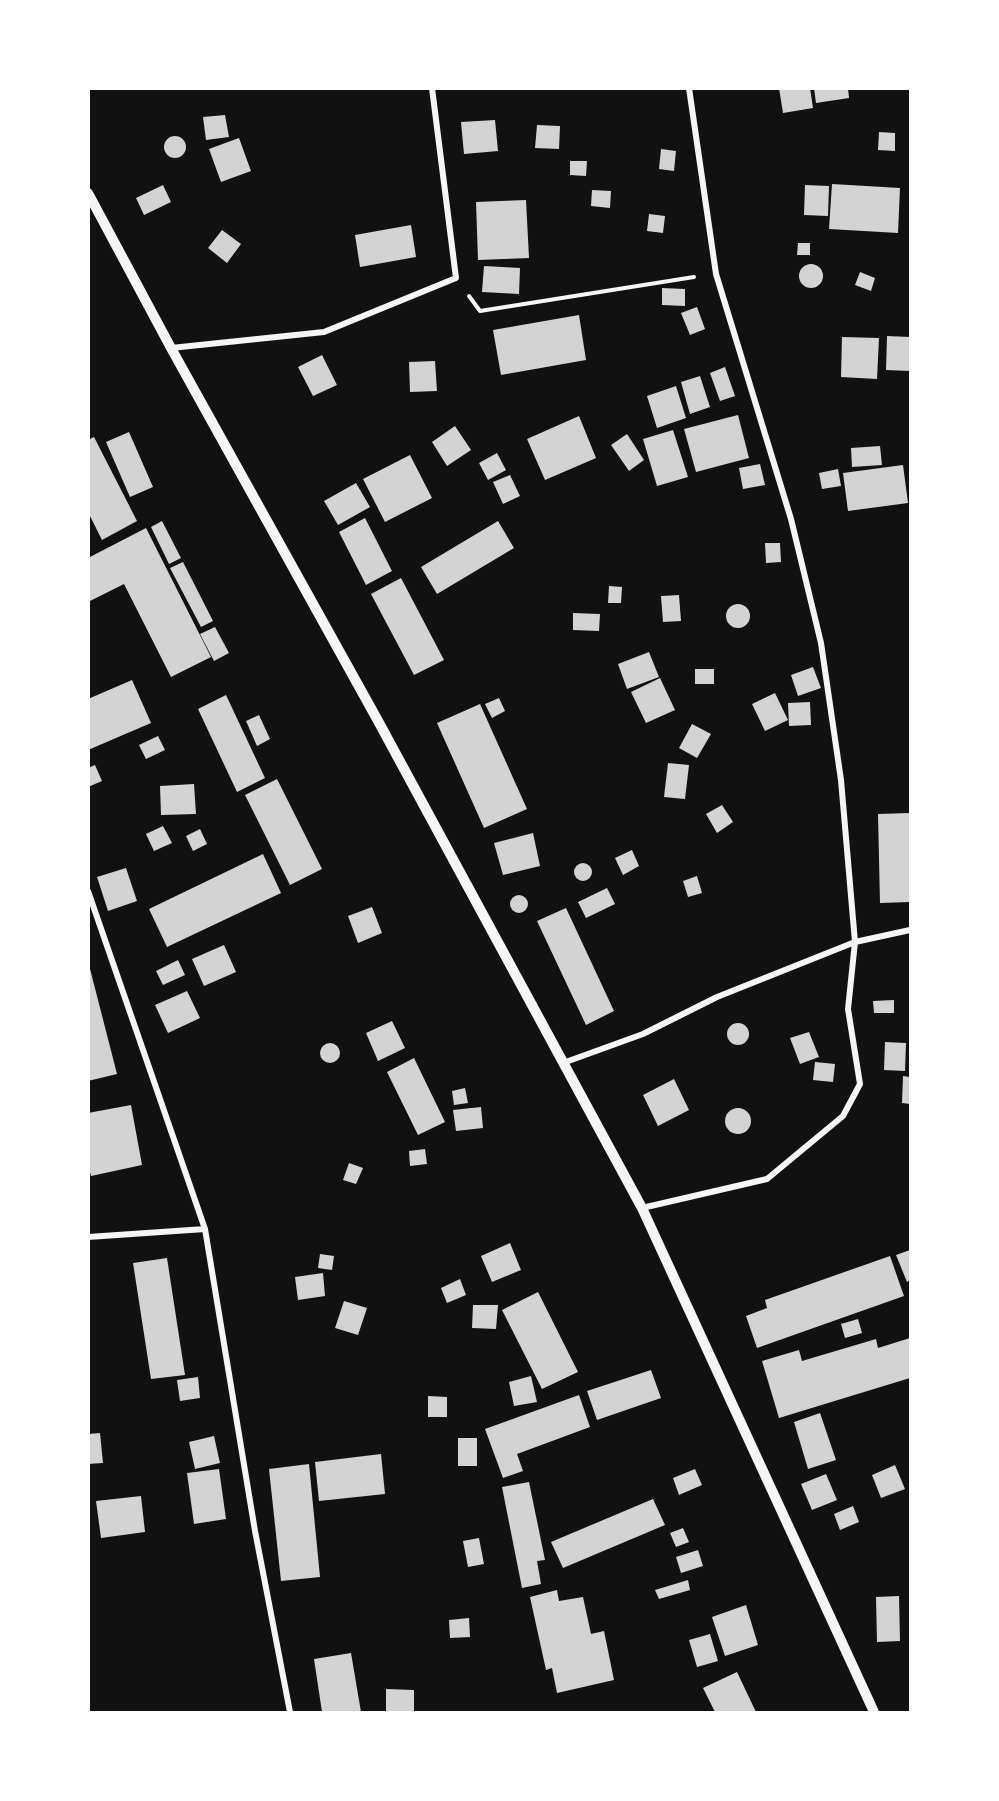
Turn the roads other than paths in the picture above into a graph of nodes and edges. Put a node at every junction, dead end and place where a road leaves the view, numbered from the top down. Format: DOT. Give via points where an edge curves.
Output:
graph roads {
  1 [pos="432,88"];
  2 [pos="689,88"];
  3 [pos="88,193"];
  4 [pos="171,348"];
  5 [pos="88,891"];
  6 [pos="910,930"];
  7 [pos="855,942"];
  8 [pos="562,1063"];
  9 [pos="642,1208"];
  10 [pos="205,1229"];
  11 [pos="88,1237"];
  12 [pos="290,1713"];
  13 [pos="874,1713"];
  1 -- 4 [label="street" via="456,278 324,332"];
  2 -- 7 [label="street" via="716,274 791,519 821,643 841,780"];
  3 -- 4 [label="street"];
  4 -- 8 [label="street"];
  5 -- 10 [label="street"];
  6 -- 7 [label="street"];
  7 -- 8 [label="street" via="717,997 643,1034"];
  7 -- 9 [label="street" via="848,1009 860,1084 843,1116 766,1179"];
  8 -- 9 [label="street"];
  9 -- 13 [label="street"];
  10 -- 11 [label="street"];
  10 -- 12 [label="street"];
}
